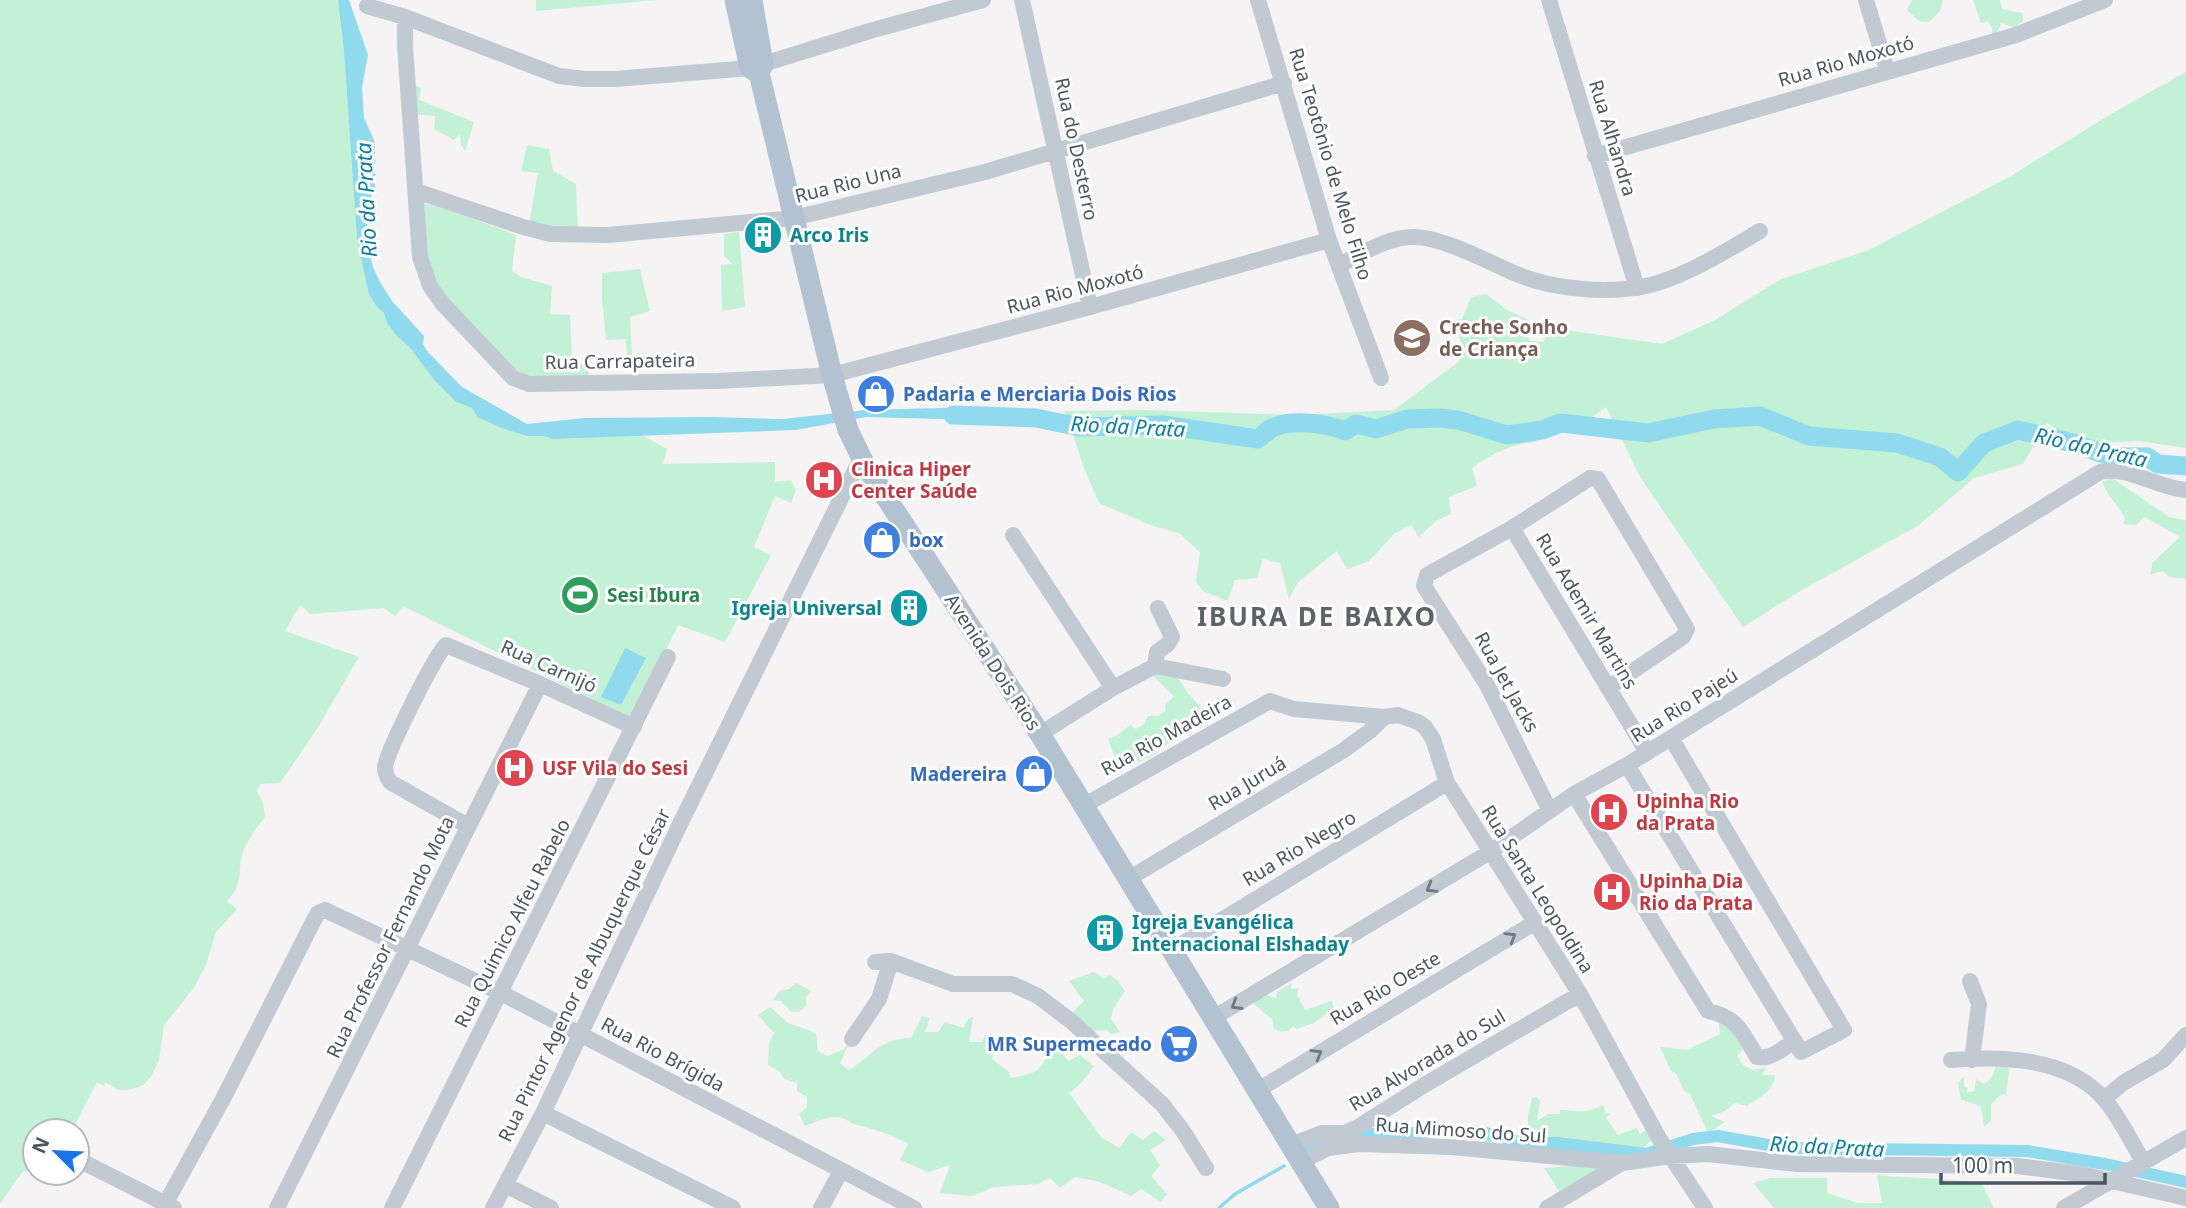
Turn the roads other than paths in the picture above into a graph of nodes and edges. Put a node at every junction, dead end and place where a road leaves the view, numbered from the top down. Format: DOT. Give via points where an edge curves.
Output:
graph roads {
  1 [pos="735,0"];
  2 [pos="752,0"];
  3 [pos="983,0"];
  4 [pos="1022,0"];
  5 [pos="1258,0"];
  6 [pos="1549,0"];
  7 [pos="1866,0"];
  8 [pos="2105,0"];
  9 [pos="367,6"];
  10 [pos="405,17"];
  11 [pos="757,68"];
  12 [pos="1887,71"];
  13 [pos="1284,83"];
  14 [pos="1056,152"];
  15 [pos="1595,156"];
  16 [pos="416,191"];
  17 [pos="794,218"];
  18 [pos="1760,231"];
  19 [pos="1329,240"];
  20 [pos="1339,265"];
  21 [pos="1637,288"];
  22 [pos="1090,307"];
  23 [pos="831,374"];
  24 [pos="1381,378"];
  25 [pos="861,458"];
  26 [pos="2186,490"];
  27 [pos="1512,528"];
  28 [pos="1013,535"];
  29 [pos="1158,608"];
  30 [pos="668,657"];
  31 [pos="1155,666"];
  32 [pos="1223,679"];
  33 [pos="540,684"];
  34 [pos="1113,688"];
  35 [pos="1608,688"];
  36 [pos="1270,701"];
  37 [pos="1384,717"];
  38 [pos="634,727"];
  39 [pos="1040,734"];
  40 [pos="1671,738"];
  41 [pos="1647,752"];
  42 [pos="1627,765"];
  43 [pos="1447,783"];
  44 [pos="1574,794"];
  45 [pos="1083,806"];
  46 [pos="1549,809"];
  47 [pos="468,826"];
  48 [pos="1490,852"];
  49 [pos="1128,880"];
  50 [pos="1534,923"];
  51 [pos="408,949"];
  52 [pos="1172,950"];
  53 [pos="1970,981"];
  54 [pos="501,993"];
  55 [pos="1580,995"];
  56 [pos="1213,1018"];
  57 [pos="581,1035"];
  58 [pos="2186,1035"];
  59 [pos="852,1039"];
  60 [pos="1798,1047"];
  61 [pos="1951,1060"];
  62 [pos="1972,1060"];
  63 [pos="1258,1090"];
  64 [pos="2104,1099"];
  65 [pos="543,1113"];
  66 [pos="2186,1138"];
  67 [pos="1667,1150"];
  68 [pos="1296,1154"];
  69 [pos="1622,1163"];
  70 [pos="2143,1164"];
  71 [pos="91,1166"];
  72 [pos="1206,1168"];
  73 [pos="841,1171"];
  74 [pos="2118,1178"];
  75 [pos="505,1185"];
  76 [pos="2089,1193"];
  77 [pos="2186,1198"];
  78 [pos="168,1207"];
  79 [pos="277,1208"];
  80 [pos="391,1208"];
  81 [pos="493,1208"];
  82 [pos="551,1208"];
  83 [pos="733,1208"];
  84 [pos="821,1208"];
  85 [pos="914,1208"];
  86 [pos="1329,1208"];
  87 [pos="1546,1208"];
  88 [pos="1705,1208"];
  89 [pos="2064,1208"];
  90 [pos="2098,1208"];
  1 -- 11 [label="main road"];
  2 -- 11 [label="main road"];
  3 -- 11 [label="street"];
  4 -- 14 [label="street, Rua do Desterro"];
  5 -- 13 [label="street, Rua Teotônio de Melo Filho"];
  6 -- 15 [label="street, Rua Alhandra"];
  7 -- 12 [label="street"];
  8 -- 12 [label="street, Rua Rio Moxotó" via="2016,35"];
  9 -- 10 [label="street"];
  10 -- 11 [label="street" via="571,78"];
  10 -- 16 [label="street, Rua Carrapateira"];
  11 -- 17 [label="main road, Avenida Dois Rios"];
  12 -- 15 [label="street, Rua Rio Moxotó"];
  13 -- 14 [label="street, Rua Rio Una"];
  13 -- 19 [label="street, Rua Teotônio de Melo Filho"];
  14 -- 17 [label="street, Rua Rio Una"];
  14 -- 22 [label="street, Rua do Desterro"];
  15 -- 21 [label="street, Rua Alhandra"];
  16 -- 17 [label="street, Rua Rio Una" via="523,227 565,235"];
  16 -- 23 [label="street, Rua Carrapateira" via="417,241 430,286 519,382 718,381"];
  17 -- 23 [label="main road, Avenida Dois Rios"];
  18 -- 21 [label="street" via="1695,268"];
  19 -- 20 [label="street, Rua Teotônio de Melo Filho"];
  19 -- 22 [label="street, Rua Rio Moxotó"];
  20 -- 21 [label="street" via="1380,245 1414,237 1537,280 1597,290"];
  20 -- 24 [label="street, Rua Teotônio de Melo Filho"];
  22 -- 23 [label="street, Rua Rio Moxotó"];
  23 -- 25 [label="main road, Avenida Dois Rios"];
  25 -- 39 [label="main road, Avenida Dois Rios"];
  25 -- 57 [label="street, Rua Pintor Agenor de Albuquerque César"];
  26 -- 40 [label="street, Rua Rio Pajeú" via="2116,469 2100,472"];
  27 -- 35 [label="street, Rua Ademir Martins"];
  27 -- 35 [label="street" via="1590,478 1604,485 1687,629 1683,637"];
  27 -- 46 [label="street, Rua Jet Jacks" via="1427,575 1424,586 1487,685"];
  28 -- 34 [label="street"];
  29 -- 31 [label="street" via="1172,637 1156,654"];
  30 -- 38 [label="street, Rua Químico Alfeu Rabelo"];
  31 -- 32 [label="street"];
  31 -- 34 [label="street"];
  33 -- 38 [label="street, Rua Carnijó"];
  33 -- 47 [label="street, Rua Professor Fernando Mota"];
  33 -- 47 [label="street, Rua Carnijó" via="446,645 435,660 387,758 385,772 390,782"];
  34 -- 39 [label="street"];
  35 -- 41 [label="street, Rua Ademir Martins"];
  36 -- 37 [label="street, Rua Santa Leopoldina" via="1290,709"];
  36 -- 45 [label="street, Rua Rio Madeira"];
  37 -- 43 [label="street, Rua Santa Leopoldina" via="1400,715 1425,727"];
  37 -- 49 [label="street, Rua Juruá" via="1344,750"];
  38 -- 54 [label="street, Rua Químico Alfeu Rabelo"];
  39 -- 45 [label="main road, Avenida Dois Rios"];
  40 -- 41 [label="street, Rua Rio Pajeú"];
  40 -- 60 [label="street" via="1844,1030"];
  41 -- 42 [label="street, Rua Rio Pajeú"];
  42 -- 44 [label="street, Rua Rio Pajeú"];
  42 -- 60 [label="street"];
  43 -- 48 [label="street, Rua Santa Leopoldina"];
  43 -- 52 [label="street, Rua Rio Negro"];
  44 -- 46 [label="street, Rua Rio Pajeú"];
  44 -- 60 [label="street" via="1708,1011 1739,1026 1757,1057"];
  45 -- 49 [label="main road, Avenida Dois Rios"];
  46 -- 48 [label="street, Rua Rio Pajeú"];
  47 -- 51 [label="street, Rua Professor Fernando Mota"];
  48 -- 50 [label="street, Rua Santa Leopoldina"];
  48 -- 56 [label="street, Rua Rio Pajeú, one-way"];
  49 -- 52 [label="main road, Avenida Dois Rios"];
  50 -- 55 [label="street, Rua Santa Leopoldina"];
  63 -- 50 [label="street, Rua Rio Oeste, one-way"];
  51 -- 54 [label="street, Rua Rio Brígida"];
  51 -- 78 [label="street, Rua Rio Brígida" via="329,911 316,915"];
  51 -- 79 [label="street, Rua Professor Fernando Mota"];
  52 -- 56 [label="main road, Avenida Dois Rios"];
  53 -- 62 [label="street" via="1979,1004"];
  54 -- 57 [label="street, Rua Rio Brígida"];
  54 -- 80 [label="street, Rua Químico Alfeu Rabelo"];
  55 -- 67 [label="street, Rua Santa Leopoldina"];
  55 -- 68 [label="street, Rua Alvorada do Sul" via="1358,1127 1345,1133 1322,1133"];
  56 -- 63 [label="main road, Avenida Dois Rios"];
  57 -- 65 [label="street, Rua Pintor Agenor de Albuquerque César"];
  57 -- 73 [label="street, Rua Rio Brígida"];
  58 -- 64 [label="street" via="2163,1060"];
  59 -- 72 [label="street" via="879,999 883,962 953,984 1005,982 1022,987 1071,1021 1161,1104"];
  61 -- 62 [label="street"];
  62 -- 64 [label="street" via="2019,1060 2056,1068"];
  63 -- 68 [label="main road, Avenida Dois Rios"];
  64 -- 70 [label="street"];
  65 -- 75 [label="street, Rua Pintor Agenor de Albuquerque César"];
  65 -- 83 [label="street"];
  66 -- 70 [label="street"];
  67 -- 69 [label="street"];
  67 -- 74 [label="street" via="1774,1162 2017,1167"];
  67 -- 88 [label="street, Rua Santa Leopoldina"];
  68 -- 69 [label="street, Rua Mimoso do Sul" via="1359,1144 1451,1147"];
  68 -- 86 [label="main road, Avenida Dois Rios"];
  69 -- 87 [label="street"];
  70 -- 74 [label="street"];
  71 -- 78 [label="street"];
  73 -- 84 [label="street"];
  73 -- 85 [label="street, Rua Rio Brígida"];
  74 -- 76 [label="street"];
  74 -- 77 [label="street"];
  75 -- 81 [label="street, Rua Pintor Agenor de Albuquerque César"];
  75 -- 82 [label="street"];
  76 -- 89 [label="street"];
  76 -- 90 [label="street"];
}
